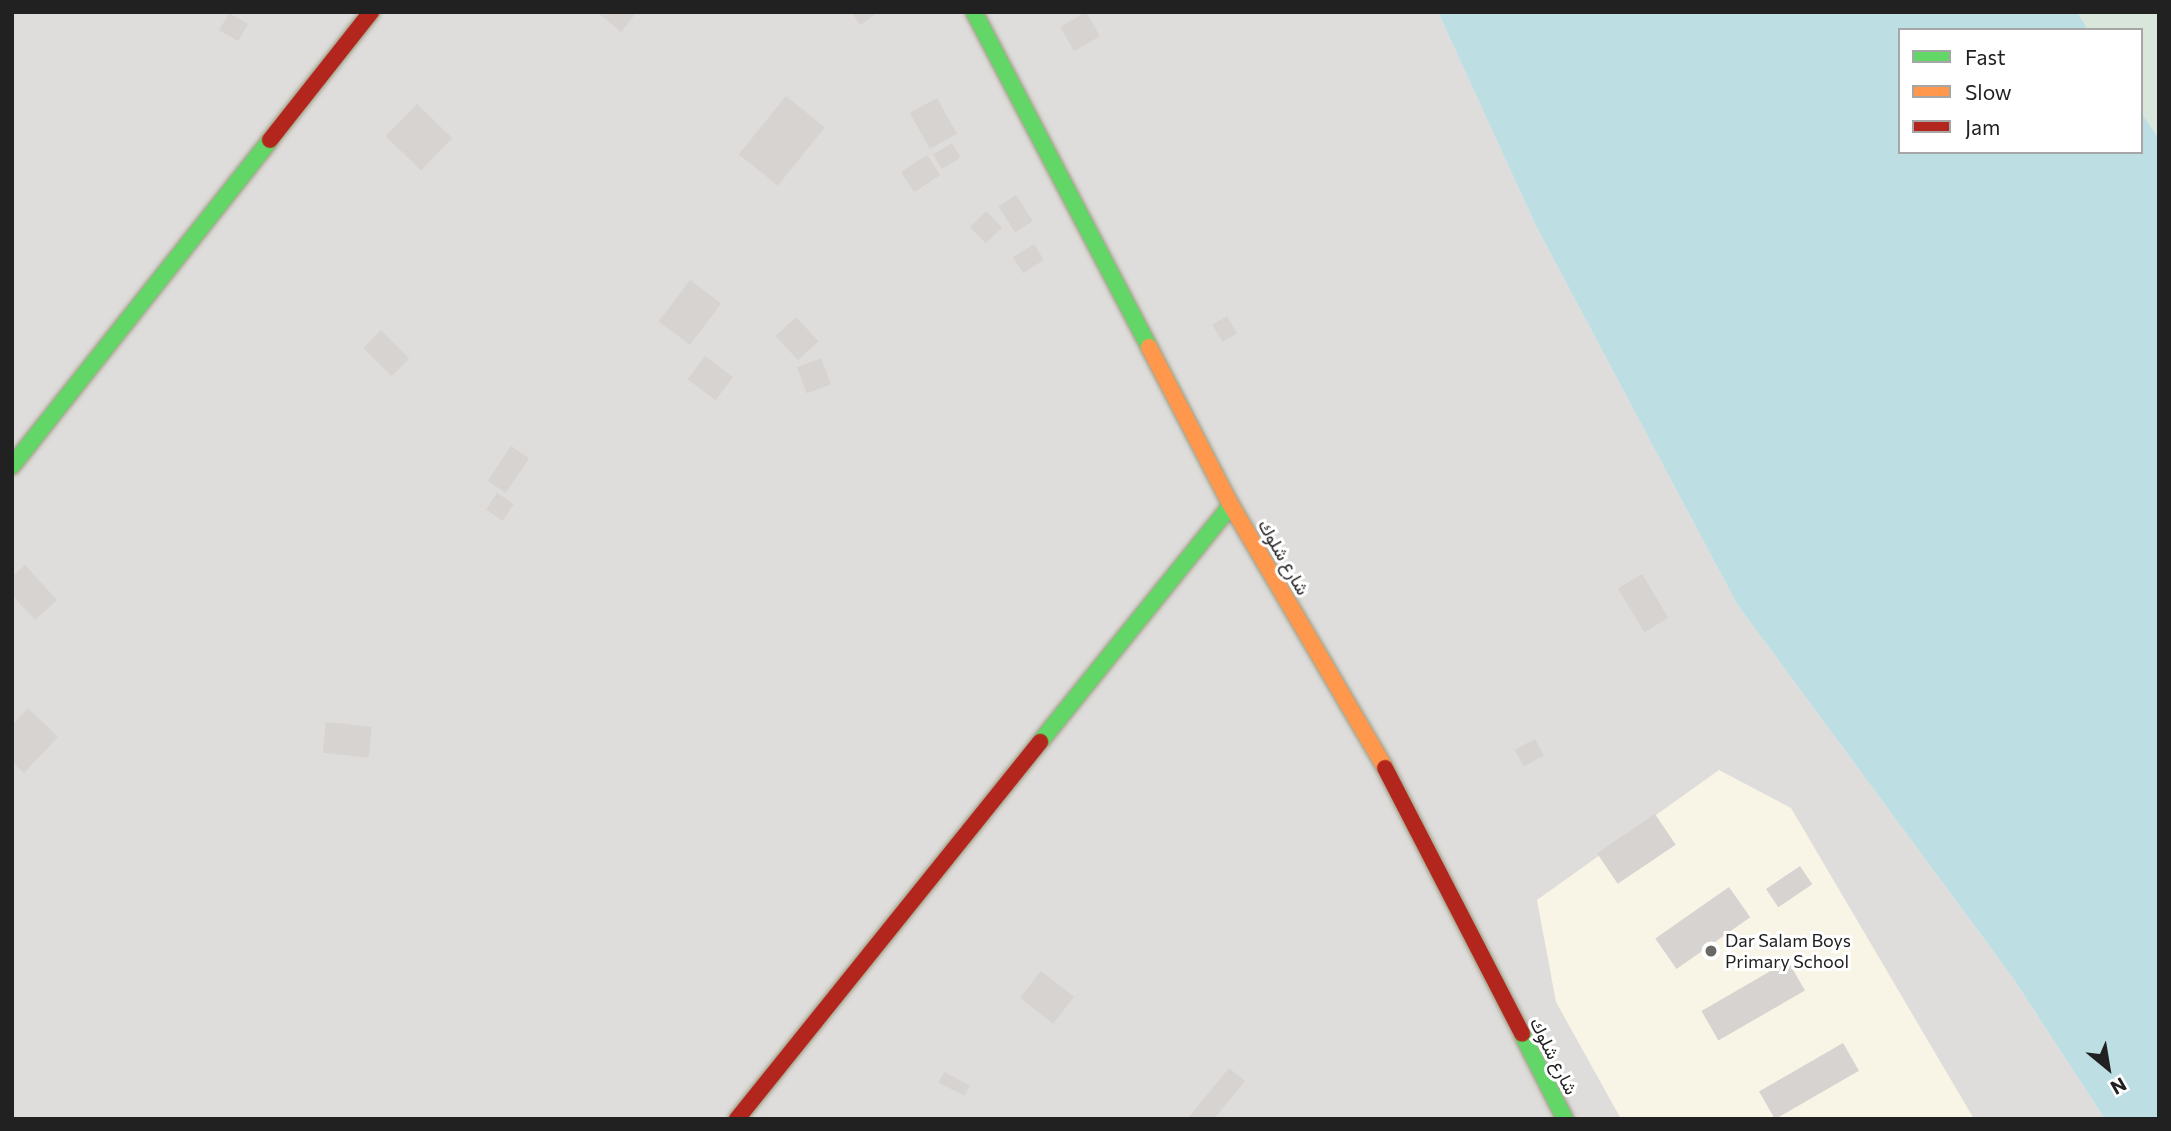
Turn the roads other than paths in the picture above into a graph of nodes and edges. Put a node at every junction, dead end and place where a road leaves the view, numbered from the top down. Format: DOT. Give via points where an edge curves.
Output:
graph roads {
  1 [pos="371,12"];
  2 [pos="974,12"];
  3 [pos="12,466"];
  4 [pos="1231,505"];
  5 [pos="737,1119"];
  6 [pos="1565,1119"];
  1 -- 3 [label="street"];
  2 -- 4 [label="street, شارع شلوك"];
  4 -- 5 [label="street"];
  4 -- 6 [label="street, شارع شلوك" via="1396,786"];
}
